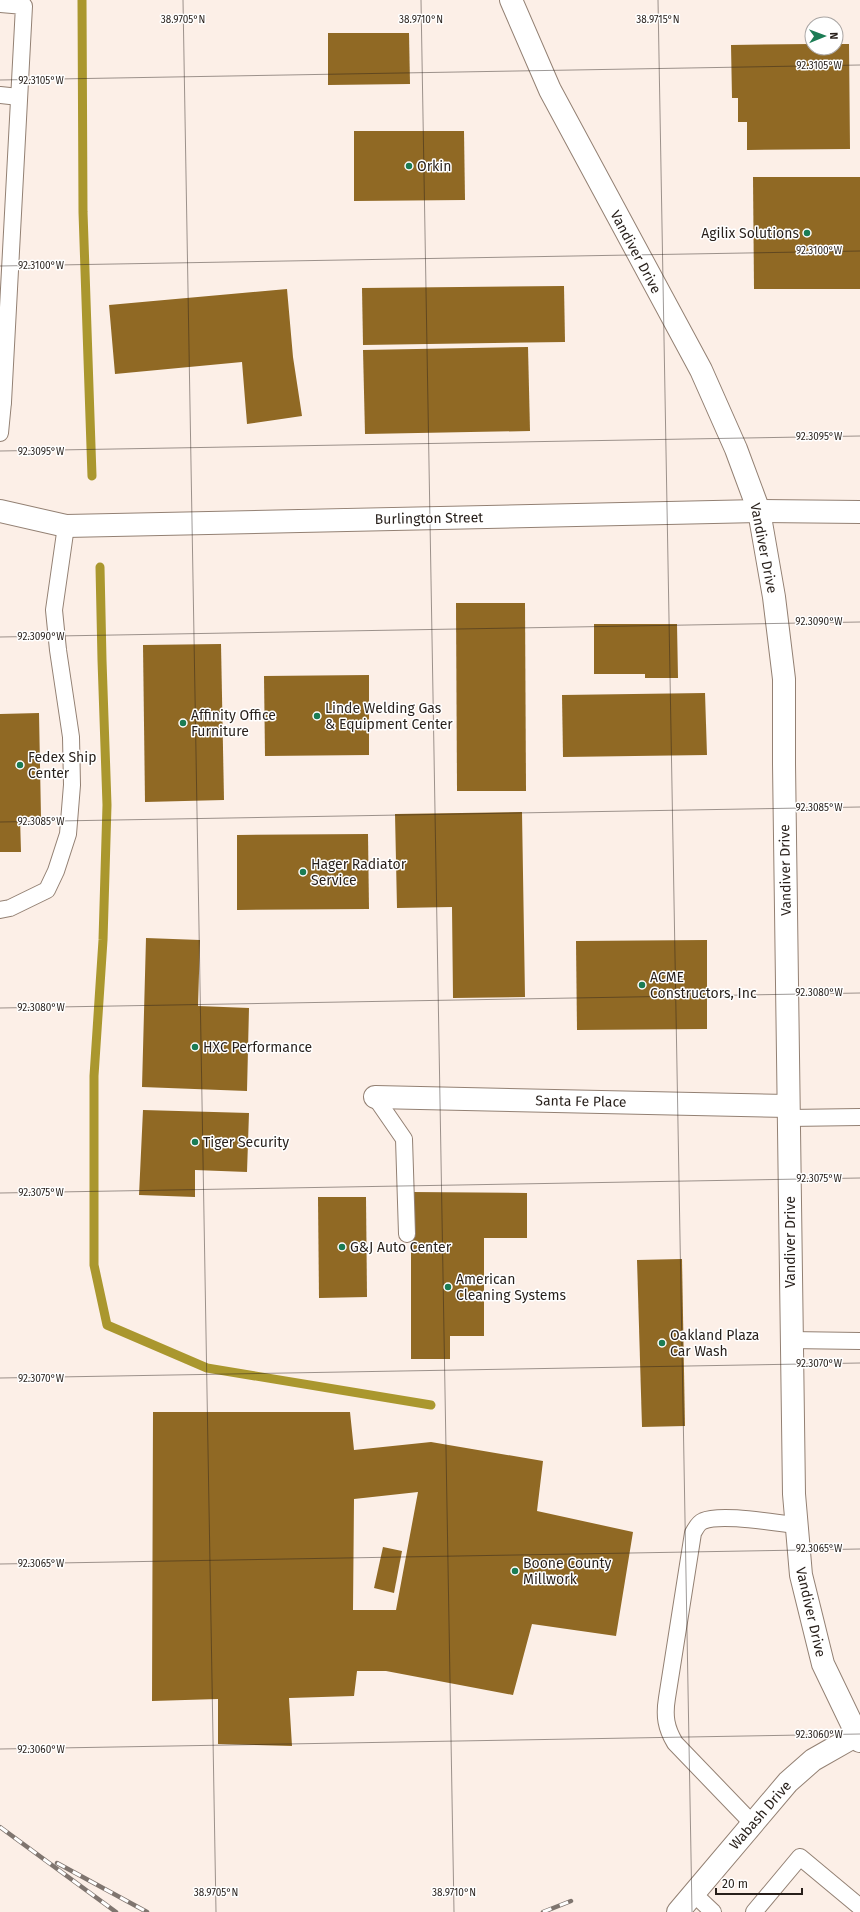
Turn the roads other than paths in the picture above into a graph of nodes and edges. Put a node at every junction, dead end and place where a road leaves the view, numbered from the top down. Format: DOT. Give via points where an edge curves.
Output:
graph roads {
  1 [pos="511,0"];
  2 [pos="0,4"];
  3 [pos="0,95"];
  4 [pos="20,97"];
  5 [pos="2,402"];
  6 [pos="0,433"];
  7 [pos="0,511"];
  8 [pos="759,511"];
  9 [pos="860,512"];
  10 [pos="66,526"];
  11 [pos="0,910"];
  12 [pos="375,1097"];
  13 [pos="789,1112"];
  14 [pos="860,1117"];
  15 [pos="407,1234"];
  16 [pos="790,1340"];
  17 [pos="860,1340"];
  18 [pos="796,1525"];
  19 [pos="858,1738"];
  20 [pos="752,1823"];
  21 [pos="694,1894"];
  22 [pos="860,1907"];
  23 [pos="678,1912"];
  24 [pos="712,1912"];
  25 [pos="754,1912"];
  1 -- 8 [label="main road, Vandiver Drive" via="550,90 701,370 736,449"];
  2 -- 4 [label="lane" via="24,6"];
  3 -- 4 [label="lane"];
  4 -- 5 [label="lane"];
  5 -- 6 [label="lane"];
  7 -- 10 [label="main road, Burlington Street"];
  8 -- 9 [label="main road, Burlington Street"];
  8 -- 10 [label="main road, Burlington Street"];
  8 -- 13 [label="main road, Vandiver Drive" via="774,597 784,679"];
  10 -- 11 [label="lane" via="54,610 71,737 72,785 68,834 47,890 10,908"];
  12 -- 13 [label="main road, Santa Fe Place"];
  12 -- 15 [label="lane" via="404,1139"];
  13 -- 14 [label="lane"];
  13 -- 16 [label="main road, Vandiver Drive"];
  16 -- 17 [label="lane"];
  16 -- 18 [label="main road, Vandiver Drive"];
  18 -- 19 [label="main road, Vandiver Drive" via="801,1575 823,1664"];
  18 -- 20 [label="lane" via="722,1518 702,1521 696,1526 667,1698 665,1720 675,1743"];
  19 -- 20 [label="main road, Wabash Drive" via="813,1760 788,1782"];
  20 -- 21 [label="main road, Wabash Drive"];
  21 -- 23 [label="main road, Wabash Drive"];
  21 -- 24 [label="lane"];
  22 -- 25 [label="lane" via="800,1856"];
}
